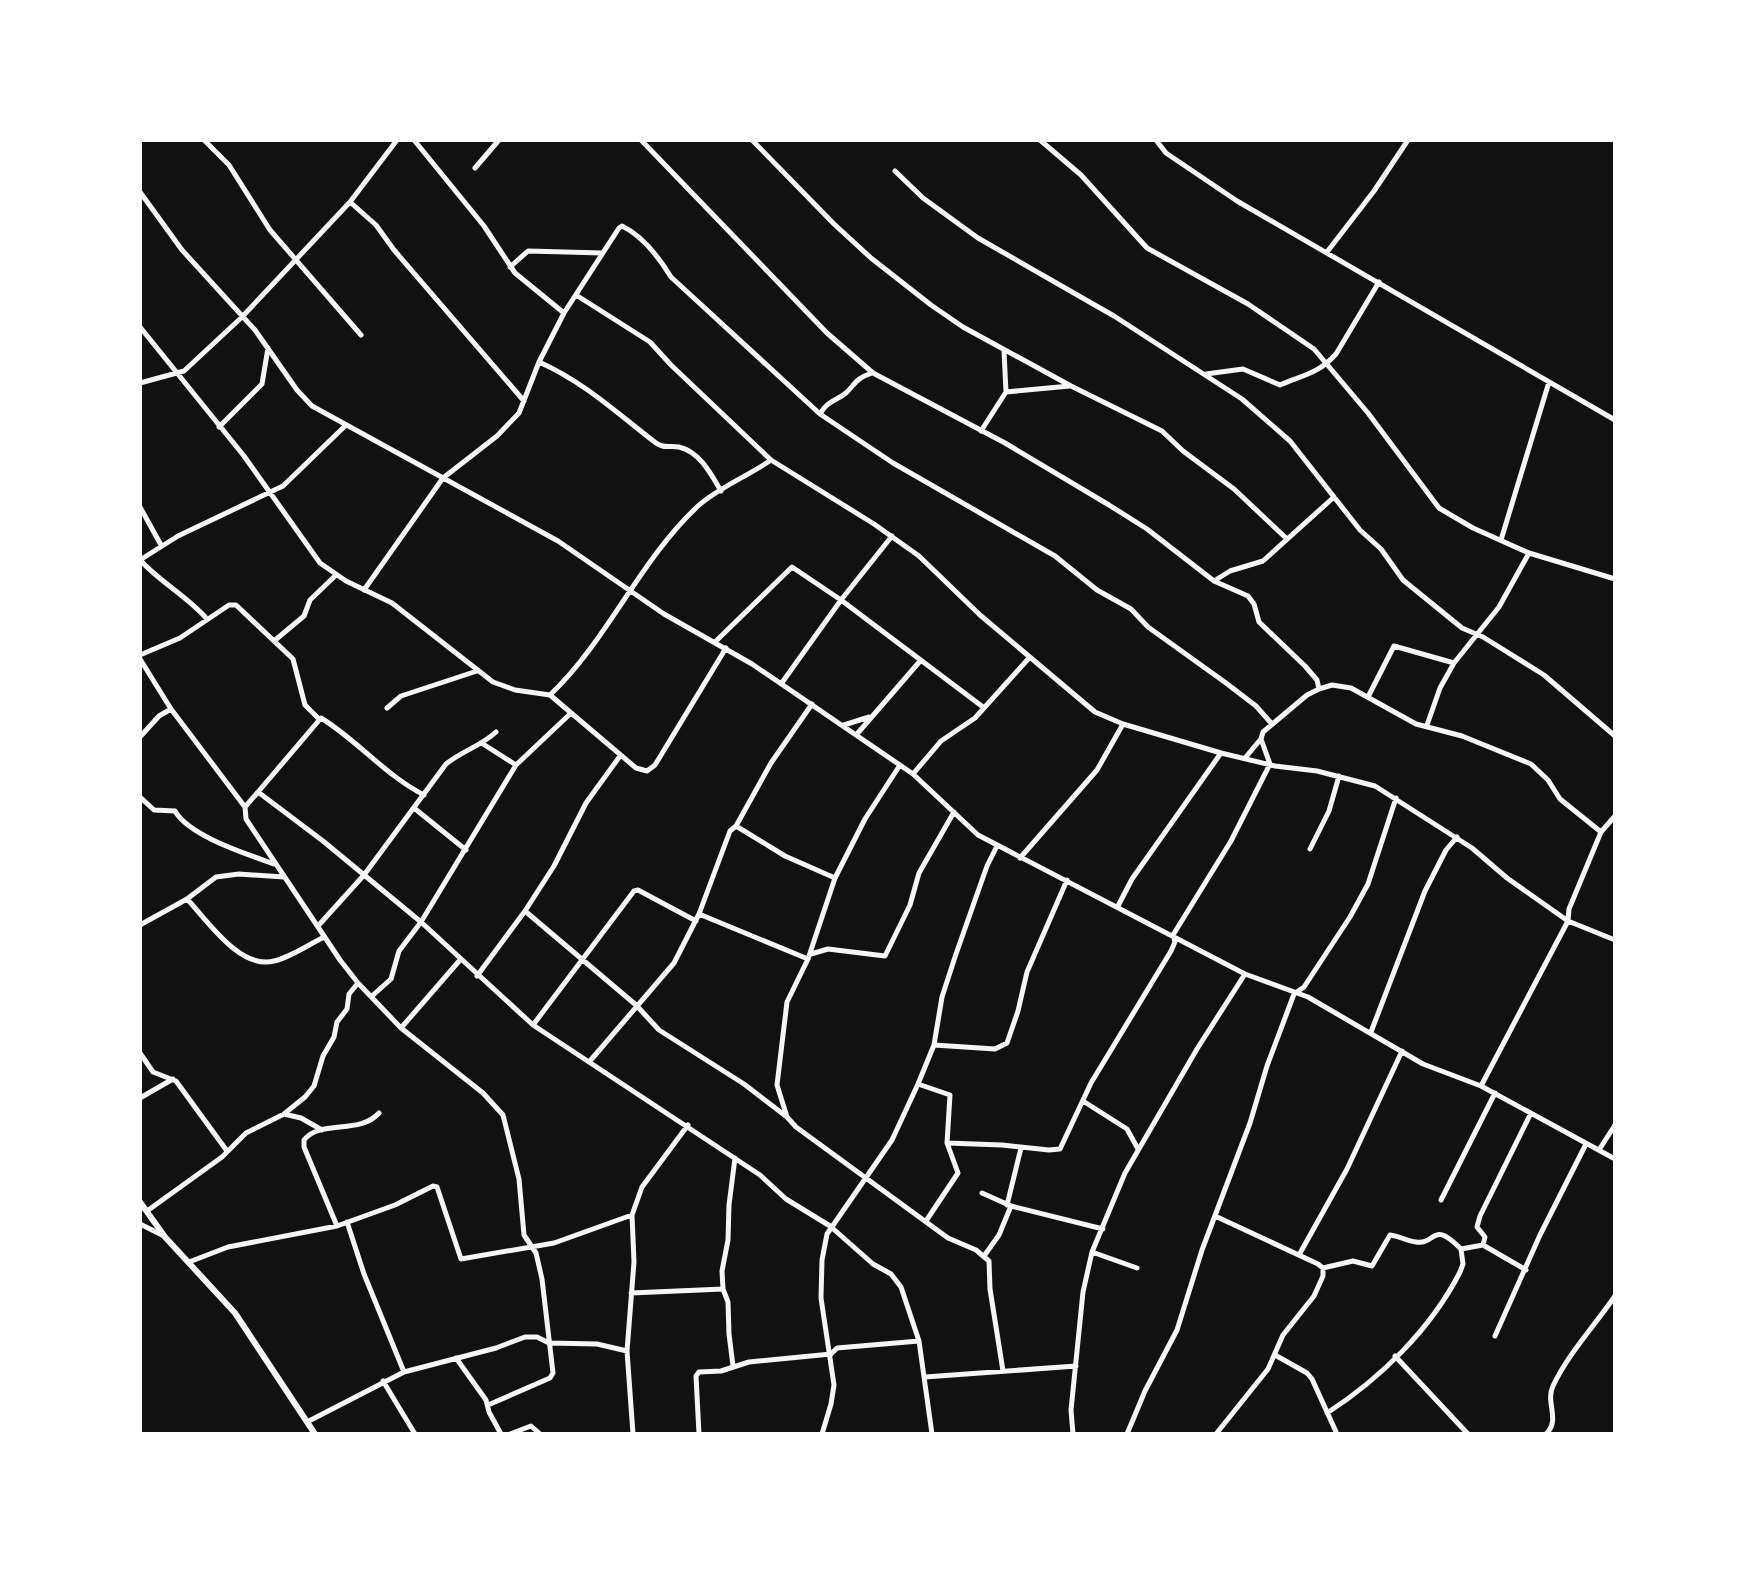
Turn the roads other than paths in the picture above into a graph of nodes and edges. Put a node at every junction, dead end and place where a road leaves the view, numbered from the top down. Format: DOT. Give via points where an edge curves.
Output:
graph roads {
  1 [pos="204,140"];
  2 [pos="397,140"];
  3 [pos="414,140"];
  4 [pos="499,140"];
  5 [pos="641,140"];
  6 [pos="752,140"];
  7 [pos="1040,140"];
  8 [pos="1156,140"];
  9 [pos="1408,140"];
  10 [pos="475,168"];
  11 [pos="895,171"];
  12 [pos="140,192"];
  13 [pos="350,202"];
  14 [pos="1327,252"];
  15 [pos="602,253"];
  16 [pos="298,259"];
  17 [pos="510,267"];
  18 [pos="1379,282"];
  19 [pos="576,295"];
  20 [pos="564,313"];
  21 [pos="242,317"];
  22 [pos="140,327"];
  23 [pos="361,335"];
  24 [pos="268,348"];
  25 [pos="1004,350"];
  26 [pos="539,362"];
  27 [pos="1328,364"];
  28 [pos="873,373"];
  29 [pos="178,374"];
  30 [pos="1205,374"];
  31 [pos="1549,382"];
  32 [pos="140,383"];
  33 [pos="1071,386"];
  34 [pos="1006,392"];
  35 [pos="524,401"];
  36 [pos="820,414"];
  37 [pos="1615,420"];
  38 [pos="345,426"];
  39 [pos="219,427"];
  40 [pos="981,431"];
  41 [pos="771,460"];
  42 [pos="443,478"];
  43 [pos="721,491"];
  44 [pos="270,494"];
  45 [pos="1334,497"];
  46 [pos="140,507"];
  47 [pos="892,536"];
  48 [pos="1287,539"];
  49 [pos="1501,540"];
  50 [pos="161,545"];
  51 [pos="1529,553"];
  52 [pos="140,560"];
  53 [pos="336,575"];
  54 [pos="1615,579"];
  55 [pos="1214,581"];
  56 [pos="364,590"];
  57 [pos="631,591"];
  58 [pos="841,600"];
  59 [pos="207,619"];
  60 [pos="1478,634"];
  61 [pos="274,641"];
  62 [pos="716,641"];
  63 [pos="727,648"];
  64 [pos="140,657"];
  65 [pos="1029,658"];
  66 [pos="921,660"];
  67 [pos="1454,663"];
  68 [pos="477,671"];
  69 [pos="781,684"];
  70 [pos="1319,689"];
  71 [pos="550,695"];
  72 [pos="1368,697"];
  73 [pos="812,704"];
  74 [pos="983,707"];
  75 [pos="387,708"];
  76 [pos="171,709"];
  77 [pos="570,714"];
  78 [pos="872,717"];
  79 [pos="318,718"];
  80 [pos="1123,724"];
  81 [pos="1272,724"];
  82 [pos="843,725"];
  83 [pos="1427,725"];
  84 [pos="496,732"];
  85 [pos="857,734"];
  86 [pos="1615,736"];
  87 [pos="140,737"];
  88 [pos="1261,739"];
  89 [pos="483,744"];
  90 [pos="1221,753"];
  91 [pos="620,756"];
  92 [pos="1245,758"];
  93 [pos="1270,764"];
  94 [pos="516,765"];
  95 [pos="900,765"];
  96 [pos="913,774"];
  97 [pos="1339,776"];
  98 [pos="258,792"];
  99 [pos="424,795"];
  100 [pos="140,797"];
  101 [pos="1396,798"];
  102 [pos="245,807"];
  103 [pos="414,808"];
  104 [pos="954,812"];
  105 [pos="1615,816"];
  106 [pos="736,826"];
  107 [pos="1601,832"];
  108 [pos="1457,837"];
  109 [pos="997,846"];
  110 [pos="1310,849"];
  111 [pos="466,850"];
  112 [pos="1020,858"];
  113 [pos="275,864"];
  114 [pos="364,875"];
  115 [pos="284,877"];
  116 [pos="835,878"];
  117 [pos="1067,880"];
  118 [pos="187,899"];
  119 [pos="1118,906"];
  120 [pos="525,911"];
  121 [pos="699,914"];
  122 [pos="696,921"];
  123 [pos="1568,921"];
  124 [pos="421,922"];
  125 [pos="140,925"];
  126 [pos="318,926"];
  127 [pos="1173,935"];
  128 [pos="324,937"];
  129 [pos="1615,940"];
  130 [pos="809,956"];
  131 [pos="585,959"];
  132 [pos="460,960"];
  133 [pos="1245,974"];
  134 [pos="477,976"];
  135 [pos="358,983"];
  136 [pos="1294,994"];
  137 [pos="372,996"];
  138 [pos="636,1005"];
  139 [pos="533,1025"];
  140 [pos="401,1028"];
  141 [pos="1371,1032"];
  142 [pos="934,1045"];
  143 [pos="1402,1051"];
  144 [pos="140,1053"];
  145 [pos="590,1061"];
  146 [pos="173,1079"];
  147 [pos="918,1084"];
  148 [pos="1481,1086"];
  149 [pos="778,1090"];
  150 [pos="1495,1093"];
  151 [pos="140,1098"];
  152 [pos="1083,1101"];
  153 [pos="768,1102"];
  154 [pos="379,1113"];
  155 [pos="1531,1113"];
  156 [pos="284,1114"];
  157 [pos="787,1117"];
  158 [pos="688,1125"];
  159 [pos="1615,1125"];
  160 [pos="323,1131"];
  161 [pos="947,1143"];
  162 [pos="1586,1144"];
  163 [pos="1021,1148"];
  164 [pos="1139,1150"];
  165 [pos="1599,1150"];
  166 [pos="227,1151"];
  167 [pos="735,1158"];
  168 [pos="1615,1159"];
  169 [pos="866,1180"];
  170 [pos="982,1193"];
  171 [pos="1441,1200"];
  172 [pos="140,1202"];
  173 [pos="1009,1206"];
  174 [pos="147,1211"];
  175 [pos="632,1215"];
  176 [pos="1215,1216"];
  177 [pos="926,1221"];
  178 [pos="347,1222"];
  179 [pos="140,1224"];
  180 [pos="337,1226"];
  181 [pos="830,1226"];
  182 [pos="1103,1229"];
  183 [pos="165,1237"];
  184 [pos="1483,1245"];
  185 [pos="532,1247"];
  186 [pos="1461,1249"];
  187 [pos="1092,1252"];
  188 [pos="1299,1255"];
  189 [pos="984,1256"];
  190 [pos="188,1263"];
  191 [pos="1137,1268"];
  192 [pos="1323,1268"];
  193 [pos="1526,1270"];
  194 [pos="723,1289"];
  195 [pos="631,1293"];
  196 [pos="1615,1296"];
  197 [pos="1495,1336"];
  198 [pos="919,1341"];
  199 [pos="549,1343"];
  200 [pos="627,1351"];
  201 [pos="831,1354"];
  202 [pos="1275,1355"];
  203 [pos="1395,1356"];
  204 [pos="456,1358"];
  205 [pos="733,1366"];
  206 [pos="1076,1366"];
  207 [pos="1003,1371"];
  208 [pos="404,1372"];
  209 [pos="925,1377"];
  210 [pos="383,1381"];
  211 [pos="488,1405"];
  212 [pos="1327,1413"];
  213 [pos="307,1422"];
  214 [pos="1217,1433"];
  215 [pos="315,1434"];
  216 [pos="415,1434"];
  217 [pos="501,1434"];
  218 [pos="510,1434"];
  219 [pos="540,1434"];
  220 [pos="633,1434"];
  221 [pos="699,1434"];
  222 [pos="822,1434"];
  223 [pos="932,1434"];
  224 [pos="1073,1434"];
  225 [pos="1127,1434"];
  226 [pos="1337,1434"];
  227 [pos="1468,1434"];
  228 [pos="1546,1434"];
  1 -- 16 [label="street" via="229,165 270,230"];
  2 -- 13 [label="street"];
  3 -- 17 [label="street"];
  4 -- 10 [label="street"];
  5 -- 28 [label="street" via="827,333"];
  6 -- 25 [label="street" via="871,258 931,305"];
  7 -- 27 [label="street" via="1081,175 1147,248 1286,328"];
  8 -- 14 [label="street" via="1166,153 1237,201"];
  9 -- 14 [label="street"];
  11 -- 30 [label="street" via="978,238"];
  12 -- 21 [label="street" via="182,250"];
  13 -- 16 [label="street"];
  13 -- 35 [label="street" via="376,225"];
  14 -- 18 [label="street"];
  15 -- 17 [label="street" via="528,251"];
  15 -- 19 [label="street"];
  15 -- 36 [label="street" via="619,228 626,227 671,277"];
  16 -- 21 [label="street"];
  16 -- 23 [label="street"];
  17 -- 20 [label="street"];
  18 -- 27 [label="street"];
  18 -- 31 [label="street"];
  19 -- 20 [label="street"];
  19 -- 41 [label="street" via="657,348"];
  20 -- 26 [label="street"];
  21 -- 24 [label="street"];
  21 -- 29 [label="street"];
  22 -- 29 [label="street"];
  24 -- 38 [label="street" via="308,402"];
  24 -- 39 [label="street" via="262,384"];
  25 -- 33 [label="street"];
  25 -- 34 [label="street"];
  26 -- 35 [label="street"];
  26 -- 43 [label="street" via="584,385 660,446 682,448 698,459"];
  27 -- 30 [label="street" via="1280,385 1243,369"];
  27 -- 49 [label="street" via="1439,508"];
  28 -- 36 [label="street" via="859,377"];
  28 -- 40 [label="street"];
  29 -- 32 [label="street"];
  29 -- 39 [label="street"];
  30 -- 45 [label="street" via="1290,441"];
  31 -- 37 [label="street"];
  31 -- 49 [label="street"];
  33 -- 34 [label="street"];
  33 -- 48 [label="street" via="1162,431"];
  34 -- 40 [label="street"];
  35 -- 42 [label="street" via="497,436"];
  36 -- 81 [label="street" via="893,463 1055,556 1131,609"];
  38 -- 42 [label="street"];
  38 -- 44 [label="street"];
  39 -- 44 [label="street"];
  40 -- 55 [label="street" via="1127,516"];
  41 -- 43 [label="street"];
  41 -- 47 [label="street"];
  42 -- 56 [label="street"];
  42 -- 57 [label="street" via="558,541"];
  43 -- 57 [label="street" via="690,514"];
  44 -- 50 [label="street"];
  44 -- 53 [label="street" via="316,558"];
  45 -- 48 [label="street"];
  45 -- 60 [label="street" via="1403,580 1450,620"];
  46 -- 50 [label="street"];
  47 -- 58 [label="street"];
  47 -- 65 [label="street"];
  48 -- 55 [label="street" via="1263,561"];
  49 -- 51 [label="street"];
  50 -- 52 [label="street"];
  51 -- 54 [label="street"];
  51 -- 60 [label="street"];
  52 -- 59 [label="street"];
  53 -- 56 [label="street"];
  53 -- 61 [label="street" via="310,600 304,616"];
  55 -- 70 [label="street" via="1250,599 1259,622 1305,666"];
  56 -- 68 [label="street" via="392,603"];
  57 -- 62 [label="street"];
  57 -- 71 [label="street"];
  58 -- 62 [label="street" via="792,567"];
  58 -- 66 [label="street"];
  58 -- 69 [label="street"];
  59 -- 61 [label="street" via="236,605"];
  59 -- 64 [label="street"];
  60 -- 67 [label="street"];
  60 -- 86 [label="street" via="1551,680"];
  61 -- 79 [label="street" via="293,659 302,700"];
  62 -- 63 [label="street"];
  63 -- 69 [label="street"];
  63 -- 91 [label="street" via="654,767 644,771"];
  64 -- 76 [label="street"];
  65 -- 74 [label="street"];
  65 -- 80 [label="street" via="1083,704"];
  66 -- 74 [label="street"];
  66 -- 78 [label="street"];
  67 -- 72 [label="street" via="1394,646"];
  67 -- 83 [label="street"];
  68 -- 71 [label="street" via="505,687"];
  68 -- 75 [label="street" via="401,696"];
  69 -- 73 [label="street"];
  70 -- 72 [label="street" via="1341,685"];
  70 -- 81 [label="street"];
  71 -- 77 [label="street"];
  72 -- 83 [label="street" via="1409,721"];
  73 -- 82 [label="street"];
  73 -- 106 [label="street"];
  74 -- 96 [label="street" via="935,747"];
  76 -- 87 [label="street"];
  76 -- 102 [label="street"];
  77 -- 91 [label="street"];
  77 -- 94 [label="street"];
  78 -- 82 [label="street"];
  78 -- 85 [label="street"];
  79 -- 98 [label="street"];
  79 -- 99 [label="street"];
  80 -- 90 [label="street"];
  80 -- 112 [label="street" via="1097,770"];
  81 -- 88 [label="street"];
  82 -- 85 [label="street"];
  83 -- 107 [label="street" via="1531,764 1560,799"];
  84 -- 89 [label="street"];
  85 -- 95 [label="street"];
  88 -- 92 [label="street"];
  88 -- 93 [label="street"];
  89 -- 94 [label="street"];
  89 -- 99 [label="street" via="451,760"];
  90 -- 92 [label="street"];
  90 -- 119 [label="street"];
  91 -- 120 [label="street" via="586,803"];
  92 -- 93 [label="street"];
  93 -- 97 [label="street"];
  93 -- 127 [label="street" via="1231,841"];
  94 -- 111 [label="street"];
  95 -- 96 [label="street"];
  95 -- 116 [label="street"];
  96 -- 104 [label="street"];
  97 -- 101 [label="street"];
  97 -- 110 [label="street"];
  98 -- 102 [label="street"];
  98 -- 114 [label="street"];
  99 -- 103 [label="street"];
  100 -- 113 [label="street" via="154,810 175,811 192,829 233,850"];
  101 -- 108 [label="street"];
  101 -- 136 [label="street" via="1368,884 1304,987"];
  102 -- 113 [label="street" via="246,819"];
  103 -- 111 [label="street"];
  103 -- 114 [label="street"];
  104 -- 109 [label="street"];
  104 -- 130 [label="street" via="919,873 885,956 836,949"];
  105 -- 107 [label="street"];
  106 -- 116 [label="street"];
  106 -- 121 [label="street"];
  107 -- 123 [label="street"];
  108 -- 123 [label="street"];
  108 -- 141 [label="street" via="1425,891"];
  109 -- 112 [label="street"];
  109 -- 142 [label="street" via="942,997"];
  111 -- 124 [label="street"];
  112 -- 117 [label="street"];
  113 -- 115 [label="street"];
  114 -- 124 [label="street"];
  114 -- 126 [label="street"];
  115 -- 118 [label="street" via="216,877"];
  115 -- 126 [label="street"];
  116 -- 130 [label="street"];
  117 -- 119 [label="street"];
  117 -- 142 [label="street" via="1027,972 1007,1043 995,1049"];
  118 -- 125 [label="street"];
  118 -- 128 [label="street" via="250,960 277,960"];
  119 -- 127 [label="street"];
  120 -- 131 [label="street"];
  120 -- 134 [label="street"];
  121 -- 122 [label="street"];
  121 -- 130 [label="street"];
  122 -- 131 [label="street" via="634,891"];
  122 -- 138 [label="street" via="668,972"];
  123 -- 129 [label="street"];
  123 -- 148 [label="street"];
  124 -- 132 [label="street"];
  124 -- 137 [label="street" via="399,951 391,979"];
  126 -- 128 [label="street"];
  127 -- 133 [label="street"];
  127 -- 152 [label="street" via="1171,951"];
  128 -- 135 [label="street"];
  130 -- 149 [label="street" via="787,1002"];
  131 -- 138 [label="street"];
  131 -- 139 [label="street"];
  132 -- 134 [label="street"];
  132 -- 140 [label="street"];
  133 -- 136 [label="street"];
  133 -- 164 [label="street"];
  134 -- 139 [label="street"];
  135 -- 137 [label="street"];
  135 -- 156 [label="street" via="314,1086"];
  136 -- 141 [label="street"];
  136 -- 176 [label="street"];
  137 -- 140 [label="street"];
  138 -- 145 [label="street"];
  138 -- 153 [label="street" via="659,1030"];
  139 -- 145 [label="street"];
  140 -- 185 [label="street" via="503,1115 519,1179 524,1235"];
  141 -- 143 [label="street"];
  142 -- 147 [label="street"];
  143 -- 148 [label="street"];
  143 -- 188 [label="street" via="1347,1169"];
  144 -- 146 [label="street" via="153,1072"];
  145 -- 158 [label="street"];
  146 -- 151 [label="street"];
  146 -- 166 [label="street"];
  147 -- 161 [label="street" via="950,1095"];
  147 -- 169 [label="street"];
  148 -- 150 [label="street"];
  149 -- 153 [label="street"];
  149 -- 157 [label="street"];
  150 -- 155 [label="street"];
  150 -- 171 [label="street"];
  152 -- 163 [label="street" via="1060,1149"];
  152 -- 164 [label="street" via="1127,1129"];
  153 -- 157 [label="street"];
  154 -- 160 [label="street" via="363,1125"];
  155 -- 162 [label="street"];
  155 -- 184 [label="street" via="1480,1216 1477,1227 1485,1237"];
  156 -- 160 [label="street"];
  156 -- 166 [label="street" via="255,1127"];
  157 -- 169 [label="street"];
  158 -- 167 [label="street"];
  158 -- 175 [label="street" via="642,1187"];
  159 -- 165 [label="street"];
  160 -- 180 [label="street" via="307,1135 303,1143"];
  161 -- 163 [label="street"];
  161 -- 177 [label="street" via="958,1173"];
  162 -- 165 [label="street"];
  162 -- 193 [label="street"];
  163 -- 173 [label="street"];
  164 -- 182 [label="street"];
  165 -- 168 [label="street"];
  166 -- 174 [label="street"];
  167 -- 181 [label="street"];
  167 -- 194 [label="street"];
  169 -- 177 [label="street"];
  169 -- 181 [label="street"];
  170 -- 173 [label="street"];
  172 -- 174 [label="street"];
  173 -- 182 [label="street"];
  173 -- 189 [label="street" via="999,1235"];
  174 -- 183 [label="street"];
  175 -- 185 [label="street"];
  175 -- 195 [label="street"];
  176 -- 188 [label="street"];
  176 -- 225 [label="street" via="1177,1330"];
  177 -- 189 [label="street"];
  178 -- 180 [label="street"];
  178 -- 185 [label="street" via="435,1186 459,1258"];
  178 -- 208 [label="street"];
  179 -- 183 [label="street"];
  180 -- 190 [label="street" via="228,1247"];
  181 -- 198 [label="street" via="895,1278"];
  181 -- 201 [label="street" via="821,1298"];
  182 -- 187 [label="street"];
  183 -- 190 [label="street"];
  184 -- 186 [label="street"];
  184 -- 193 [label="street"];
  185 -- 199 [label="street" via="542,1279"];
  186 -- 192 [label="street" via="1447,1236 1434,1235 1420,1243 1390,1235 1372,1266 1353,1261"];
  186 -- 203 [label="street" via="1463,1264 1452,1287 1426,1327"];
  187 -- 191 [label="street"];
  187 -- 206 [label="street"];
  188 -- 192 [label="street"];
  189 -- 207 [label="street" via="990,1267"];
  190 -- 213 [label="street" via="235,1313"];
  192 -- 202 [label="street" via="1314,1296 1283,1335"];
  193 -- 197 [label="street"];
  194 -- 195 [label="street"];
  194 -- 205 [label="street"];
  195 -- 200 [label="street"];
  196 -- 228 [label="street" via="1551,1389 1553,1425"];
  198 -- 201 [label="street" via="837,1348"];
  198 -- 209 [label="street"];
  199 -- 200 [label="street"];
  199 -- 204 [label="street" via="528,1337"];
  199 -- 211 [label="street" via="552,1376"];
  200 -- 220 [label="street"];
  201 -- 205 [label="street"];
  201 -- 222 [label="street" via="834,1394"];
  202 -- 212 [label="street" via="1307,1373"];
  202 -- 214 [label="street"];
  203 -- 212 [label="street"];
  203 -- 227 [label="street"];
  204 -- 208 [label="street"];
  204 -- 211 [label="street"];
  205 -- 221 [label="street" via="696,1376"];
  206 -- 207 [label="street"];
  206 -- 224 [label="street"];
  207 -- 209 [label="street"];
  208 -- 210 [label="street"];
  209 -- 223 [label="street"];
  210 -- 213 [label="street"];
  210 -- 216 [label="street"];
  211 -- 217 [label="street"];
  212 -- 226 [label="street"];
  213 -- 215 [label="street"];
  218 -- 219 [label="street" via="531,1426"];
}
